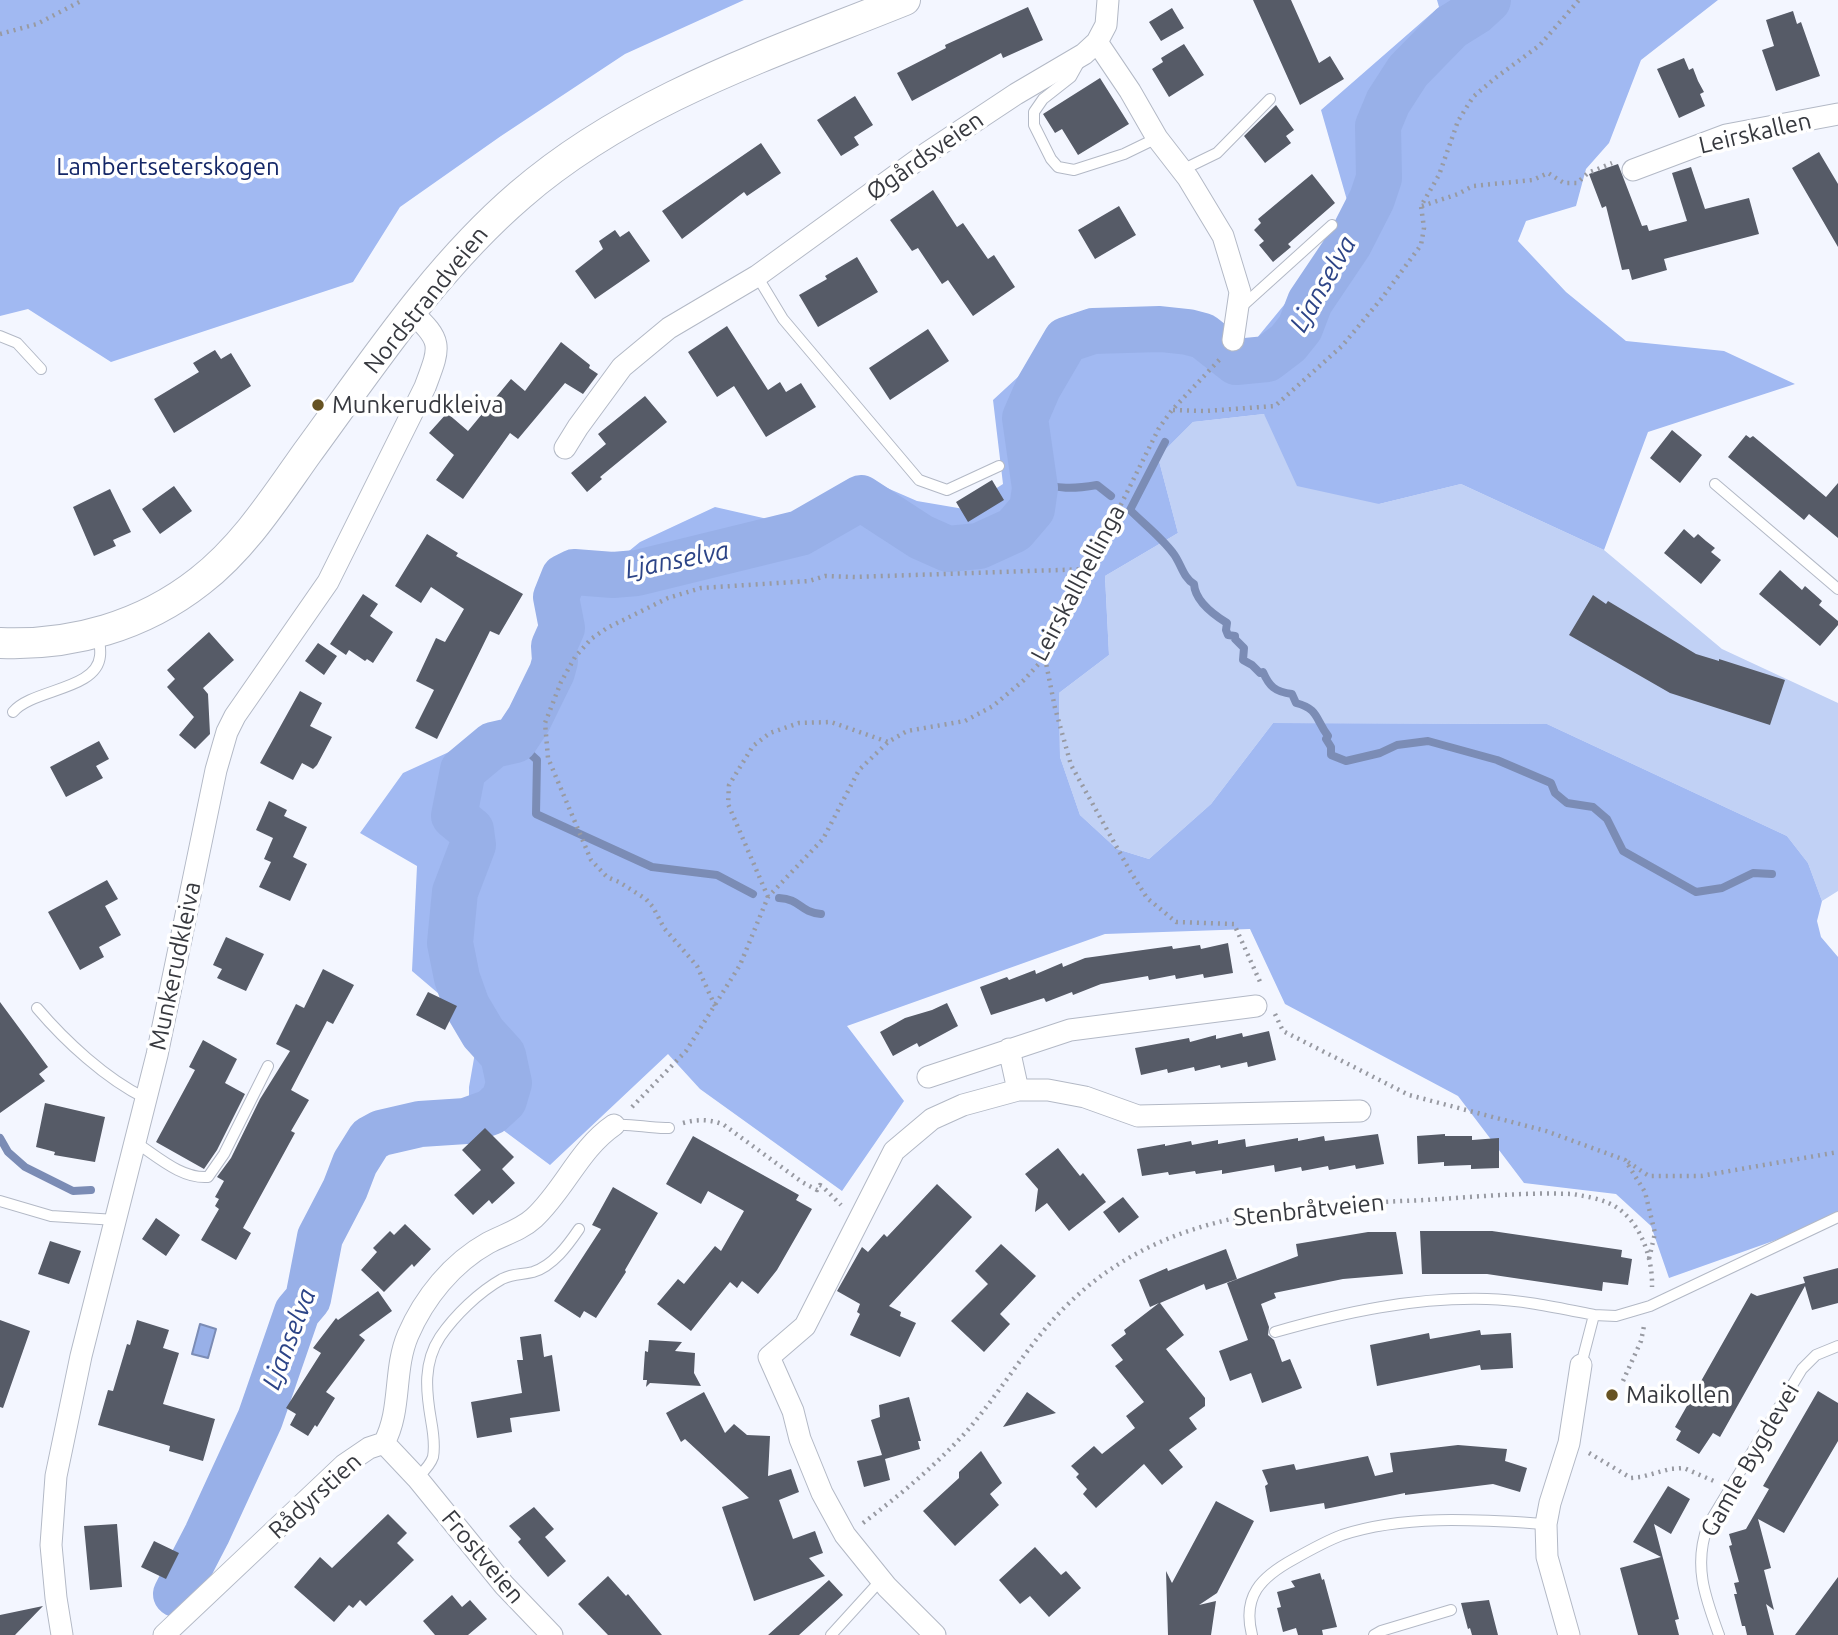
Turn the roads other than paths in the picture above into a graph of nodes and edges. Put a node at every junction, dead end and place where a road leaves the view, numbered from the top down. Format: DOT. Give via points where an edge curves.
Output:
graph roads {
  1 [pos="905,0"];
  2 [pos="1108,0"];
  3 [pos="1091,48"];
  4 [pos="1270,99"];
  5 [pos="1838,114"];
  6 [pos="1157,138"];
  7 [pos="1182,170"];
  8 [pos="1633,170"];
  9 [pos="1332,225"];
  10 [pos="757,276"];
  11 [pos="1239,309"];
  12 [pos="411,312"];
  13 [pos="0,336"];
  14 [pos="1233,340"];
  15 [pos="40,369"];
  16 [pos="565,448"];
  17 [pos="999,466"];
  18 [pos="1715,484"];
  19 [pos="1838,589"];
  20 [pos="98,633"];
  21 [pos="0,643"];
  22 [pos="13,712"];
  23 [pos="1264,1000"];
  24 [pos="37,1008"];
  25 [pos="1009,1049"];
  26 [pos="268,1066"];
  27 [pos="928,1077"];
  28 [pos="1018,1090"];
  29 [pos="145,1098"];
  30 [pos="1360,1111"];
  31 [pos="614,1125"];
  32 [pos="669,1128"];
  33 [pos="135,1142"];
  34 [pos="0,1201"];
  35 [pos="1838,1217"];
  36 [pos="116,1220"];
  37 [pos="579,1229"];
  38 [pos="1594,1315"];
  39 [pos="1275,1332"];
  40 [pos="1838,1346"];
  41 [pos="1581,1365"];
  42 [pos="384,1443"];
  43 [pos="417,1478"];
  44 [pos="1546,1524"];
  45 [pos="881,1580"];
  46 [pos="1451,1610"];
  47 [pos="62,1635"];
  48 [pos="163,1635"];
  49 [pos="552,1635"];
  50 [pos="831,1635"];
  51 [pos="935,1635"];
  52 [pos="1252,1635"];
  53 [pos="1374,1635"];
  54 [pos="1569,1635"];
  55 [pos="1719,1635"];
  1 -- 12 [label="main road, Nordstrandveien" via="674,94 595,139 485,226"];
  2 -- 3 [label="street" via="1106,25"];
  3 -- 6 [label="street" via="1130,91"];
  3 -- 6 [label="lane" via="1071,77 1034,112 1034,125 1051,159 1058,167 1074,170"];
  3 -- 10 [label="street, Øgårdsveien" via="927,153"];
  4 -- 7 [label="lane" via="1217,153"];
  5 -- 8 [label="street, Leirskallen" via="1726,135"];
  6 -- 7 [label="street"];
  7 -- 11 [label="street" via="1223,236 1240,292"];
  9 -- 11 [label="lane"];
  10 -- 16 [label="street, Øgårdsveien" via="669,328 622,368"];
  10 -- 17 [label="lane" via="783,319 919,480 947,490"];
  11 -- 14 [label="street"];
  12 -- 20 [label="main road, Nordstrandveien" via="223,561 200,582 149,614"];
  12 -- 29 [label="street, Munkerudkleiva" via="436,339 437,356 425,387 328,582 227,732"];
  13 -- 15 [label="lane" via="17,343"];
  18 -- 19 [label="lane"];
  20 -- 21 [label="main road, Nordstrandveien" via="70,640"];
  20 -- 22 [label="lane" via="100,657 91,673 27,700"];
  23 -- 25 [label="street" via="1070,1030"];
  24 -- 29 [label="lane" via="60,1034"];
  25 -- 27 [label="street"];
  25 -- 28 [label="street"];
  26 -- 33 [label="lane" via="208,1177 181,1172"];
  28 -- 30 [label="street" via="1084,1097 1138,1116"];
  28 -- 45 [label="street" via="962,1105 932,1119 900,1144 805,1326 769,1357 822,1493 845,1535"];
  29 -- 33 [label="street, Munkerudkleiva"];
  31 -- 32 [label="lane"];
  31 -- 42 [label="street, Rådyrstien" via="590,1144 534,1218 475,1251 436,1288 405,1343"];
  33 -- 36 [label="street, Munkerudkleiva"];
  34 -- 36 [label="lane" via="51,1216"];
  35 -- 38 [label="lane" via="1646,1307 1616,1316"];
  36 -- 47 [label="street, Munkerudkleiva" via="56,1476 51,1545"];
  37 -- 43 [label="lane" via="565,1250 546,1265 533,1272 517,1272 485,1291 439,1339 426,1380 433,1456"];
  38 -- 39 [label="lane" via="1542,1304 1463,1299 1377,1307"];
  38 -- 41 [label="lane"];
  40 -- 55 [label="lane, Gamle Bygdevei" via="1816,1355 1802,1369 1708,1525 1700,1558 1706,1598"];
  41 -- 44 [label="street" via="1569,1443"];
  42 -- 43 [label="street, Frostveien"];
  42 -- 48 [label="street, Rådyrstien" via="344,1465"];
  43 -- 49 [label="street, Frostveien" via="504,1585"];
  44 -- 52 [label="lane" via="1479,1519 1399,1524 1341,1535 1275,1569 1260,1584 1248,1609"];
  44 -- 54 [label="street" via="1547,1557"];
  45 -- 50 [label="lane"];
  45 -- 51 [label="street"];
  46 -- 53 [label="lane"];
}
